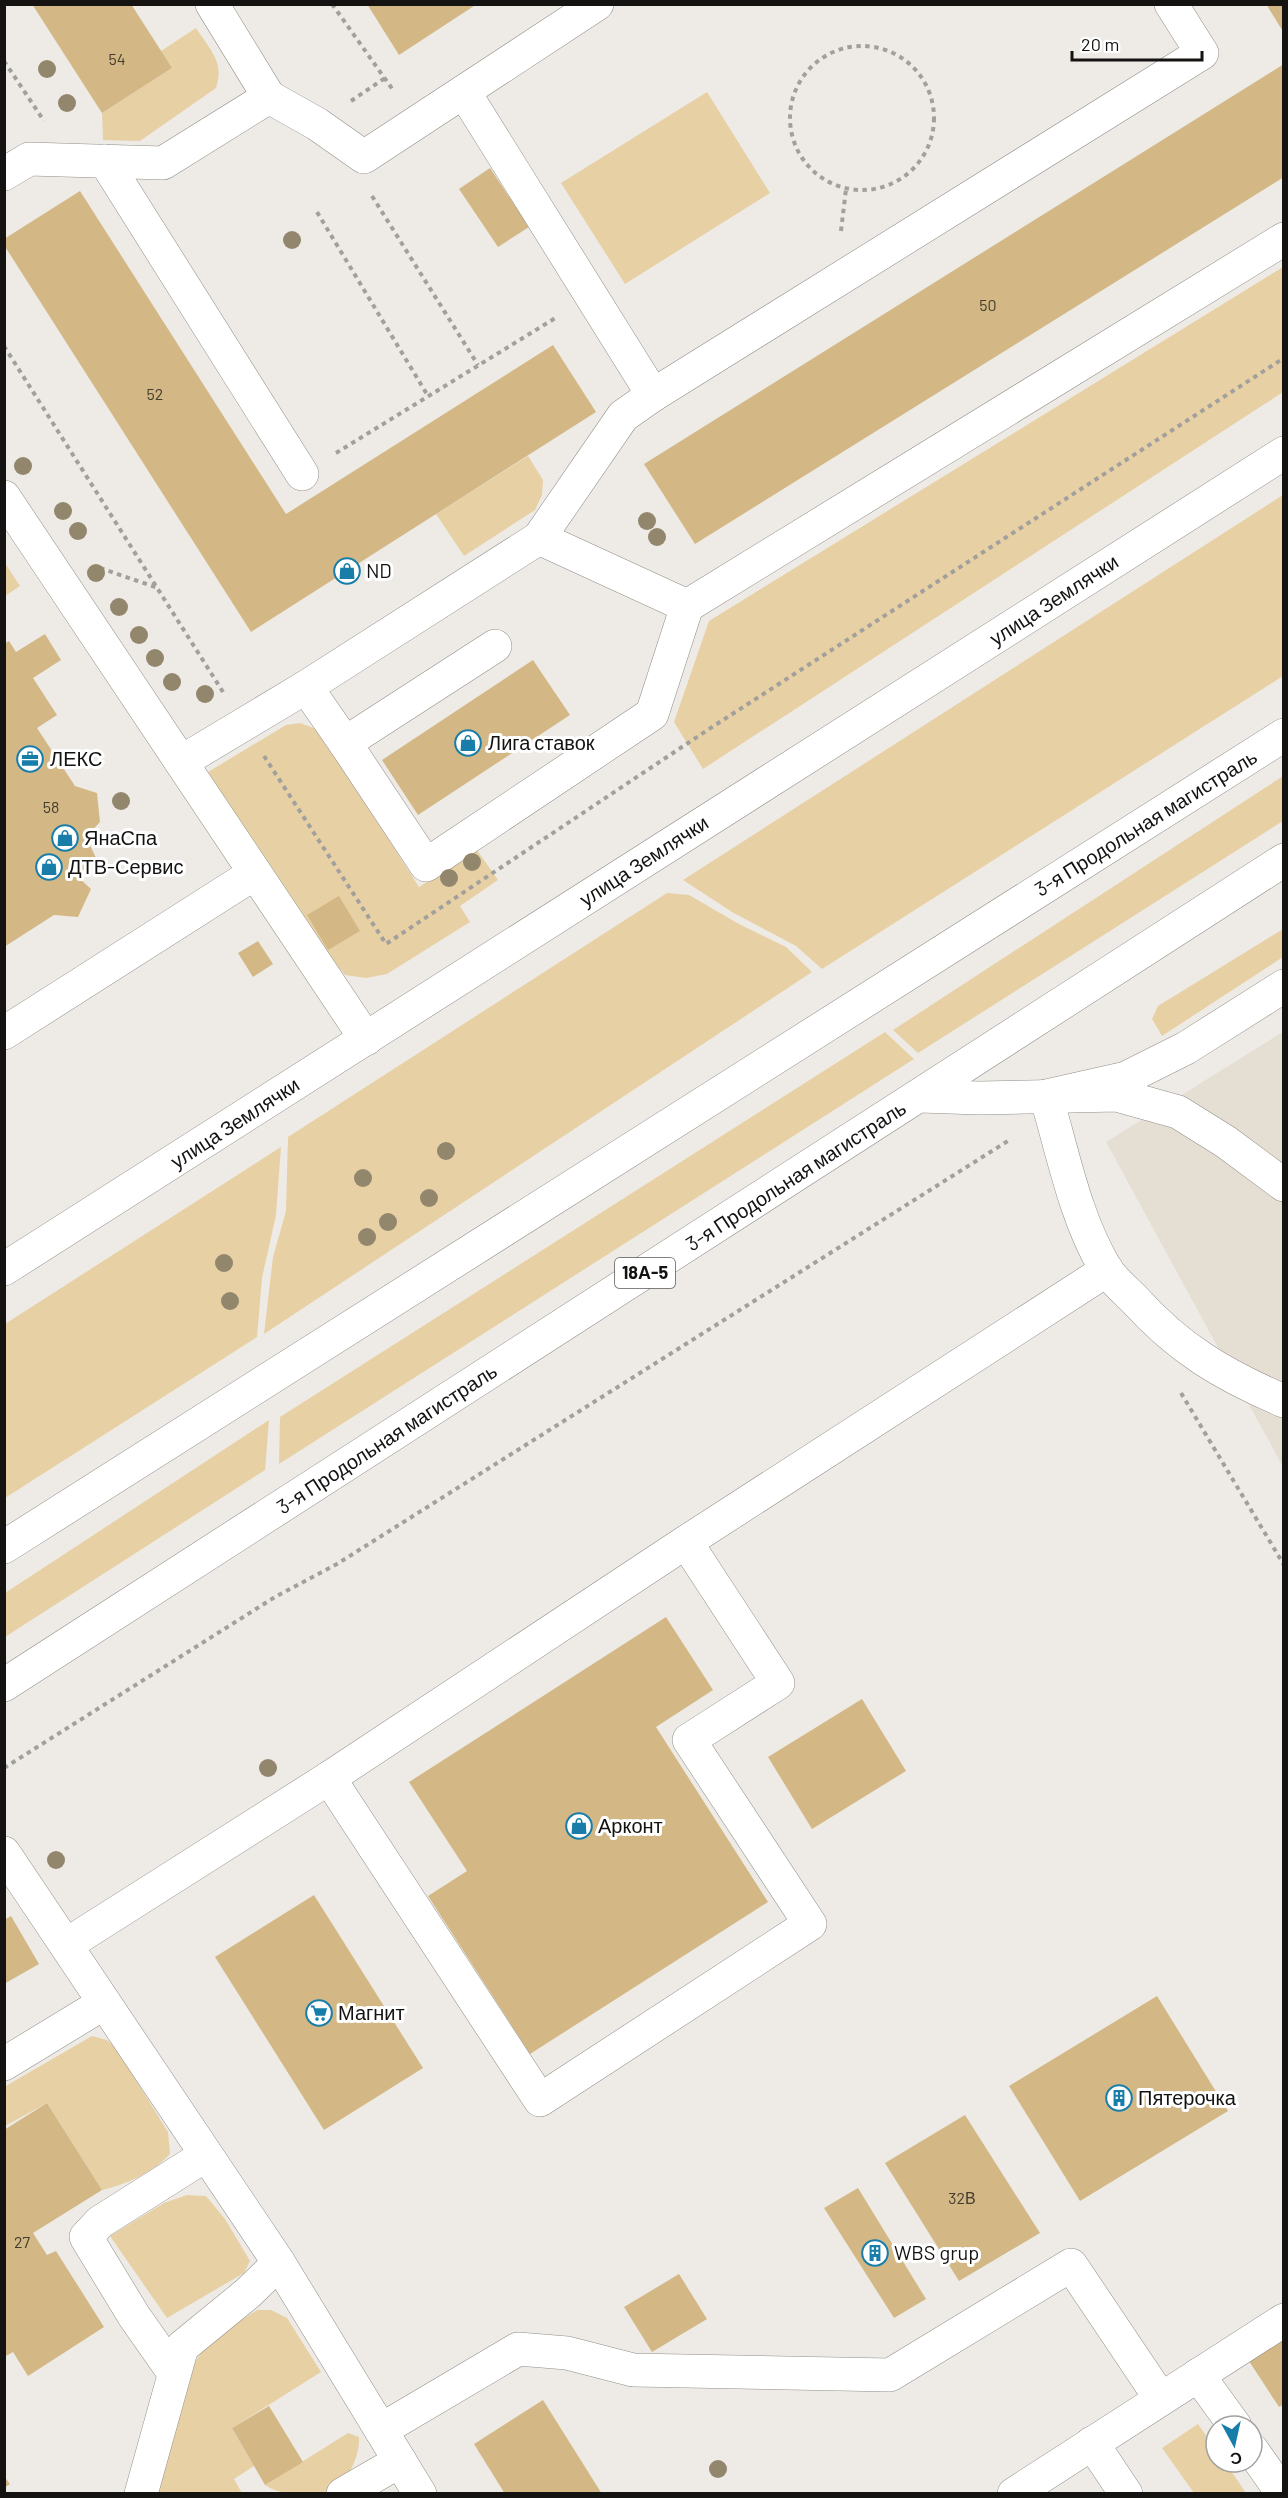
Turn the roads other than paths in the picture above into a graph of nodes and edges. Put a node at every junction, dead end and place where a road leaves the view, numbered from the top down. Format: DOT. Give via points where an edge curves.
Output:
graph roads {
  1 [pos="212,4"];
  2 [pos="597,4"];
  3 [pos="1171,4"];
  4 [pos="464,92"];
  5 [pos="269,97"];
  6 [pos="105,161"];
  7 [pos="4,174"];
  8 [pos="1284,239"];
  9 [pos="653,395"];
  10 [pos="1284,453"];
  11 [pos="302,474"];
  12 [pos="4,497"];
  13 [pos="539,538"];
  14 [pos="687,606"];
  15 [pos="495,646"];
  16 [pos="306,687"];
  17 [pos="1284,735"];
  18 [pos="345,743"];
  19 [pos="182,762"];
  20 [pos="1284,860"];
  21 [pos="255,873"];
  22 [pos="1284,986"];
  23 [pos="4,1033"];
  24 [pos="366,1039"];
  25 [pos="920,1096"];
  26 [pos="1046,1096"];
  27 [pos="1284,1185"];
  28 [pos="4,1269"];
  29 [pos="1107,1270"];
  30 [pos="1284,1401"];
  31 [pos="686,1542"];
  32 [pos="4,1547"];
  33 [pos="4,1685"];
  34 [pos="328,1778"];
  35 [pos="4,1853"];
  36 [pos="66,1945"];
  37 [pos="105,2003"];
  38 [pos="4,2064"];
  39 [pos="206,2155"];
  40 [pos="279,2263"];
  41 [pos="1284,2320"];
  42 [pos="174,2373"];
  43 [pos="1198,2375"];
  44 [pos="1161,2399"];
  45 [pos="1226,2414"];
  46 [pos="381,2430"];
  47 [pos="1092,2443"];
  48 [pos="400,2460"];
  49 [pos="1264,2467"];
  50 [pos="141,2493"];
  51 [pos="344,2493"];
  52 [pos="420,2493"];
  53 [pos="1014,2493"];
  54 [pos="1126,2493"];
  55 [pos="1283,2493"];
  1 -- 5 [label="main road"];
  2 -- 4 [label="main road"];
  3 -- 9 [label="main road" via="1202,54"];
  4 -- 5 [label="main road" via="364,157"];
  4 -- 9 [label="main road"];
  5 -- 6 [label="main road" via="163,164"];
  6 -- 7 [label="main road" via="29,159"];
  6 -- 11 [label="main road"];
  8 -- 14 [label="main road"];
  9 -- 13 [label="main road" via="623,416"];
  10 -- 24 [label="main road, улица Землячки"];
  12 -- 19 [label="main road"];
  13 -- 14 [label="main road"];
  13 -- 16 [label="main road"];
  14 -- 18 [label="main road" via="652,714 426,865"];
  15 -- 18 [label="main road"];
  16 -- 18 [label="main road"];
  16 -- 19 [label="main road"];
  17 -- 32 [label="main road, 3-я Продольная магистраль"];
  19 -- 21 [label="main road"];
  20 -- 25 [label="main road, 3-я Продольная магистраль / 18А-5"];
  21 -- 23 [label="main road"];
  21 -- 24 [label="main road"];
  22 -- 26 [label="main road" via="1186,1048 1126,1078"];
  24 -- 28 [label="main road, улица Землячки"];
  25 -- 26 [label="main road"];
  25 -- 33 [label="main road, 3-я Продольная магистраль / 18А-5"];
  26 -- 27 [label="main road" via="1117,1095 1178,1112"];
  26 -- 29 [label="main road" via="1084,1224"];
  29 -- 30 [label="main road" via="1162,1330 1225,1374"];
  29 -- 31 [label="main road"];
  31 -- 34 [label="main road"];
  31 -- 34 [label="main road" via="778,1683 689,1740 810,1924 540,2100"];
  34 -- 36 [label="main road"];
  35 -- 36 [label="main road"];
  36 -- 37 [label="main road"];
  37 -- 38 [label="main road"];
  37 -- 39 [label="main road"];
  39 -- 40 [label="main road"];
  39 -- 42 [label="main road" via="100,2222 86,2237"];
  40 -- 42 [label="main road" via="182,2347"];
  40 -- 46 [label="main road"];
  41 -- 43 [label="main road"];
  42 -- 50 [label="main road"];
  43 -- 44 [label="main road"];
  43 -- 45 [label="main road"];
  44 -- 46 [label="main road" via="1071,2265 890,2375 633,2370 567,2353 518,2349"];
  44 -- 47 [label="main road"];
  46 -- 48 [label="main road"];
  47 -- 53 [label="main road"];
  47 -- 54 [label="main road"];
  48 -- 51 [label="main road"];
  48 -- 52 [label="main road"];
  49 -- 55 [label="main road"];
}
